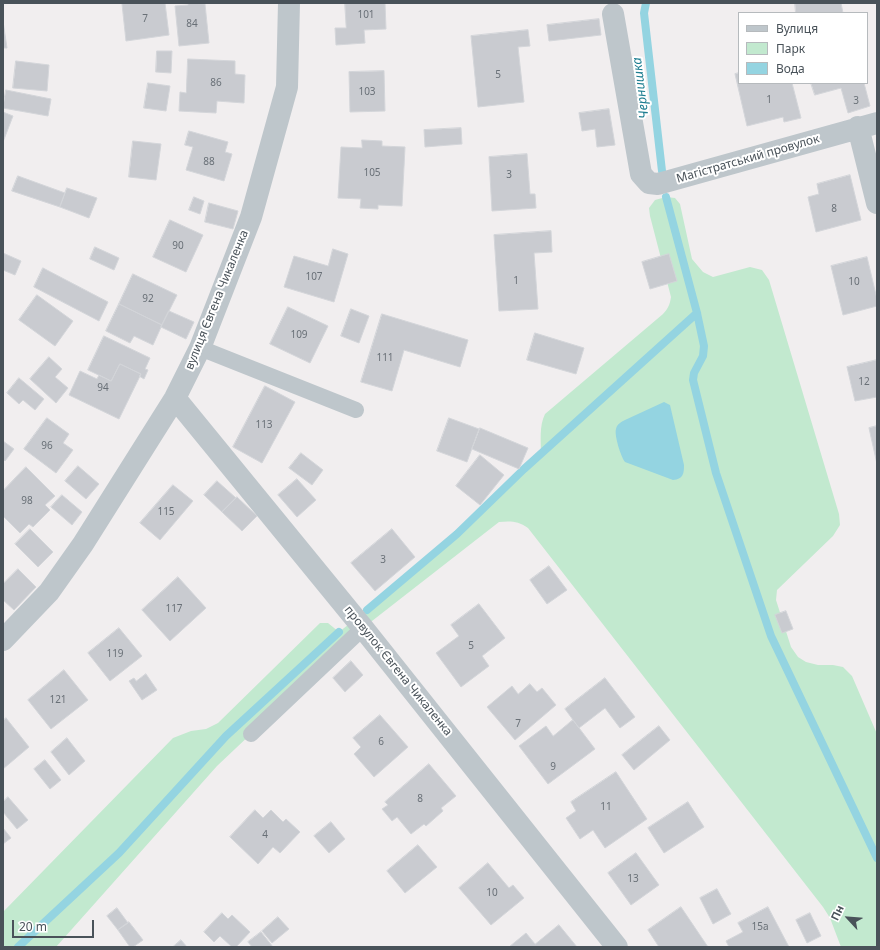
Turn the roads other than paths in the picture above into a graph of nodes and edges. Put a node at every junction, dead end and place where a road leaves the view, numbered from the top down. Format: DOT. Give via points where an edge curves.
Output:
graph roads {
  1 [pos="290,3"];
  2 [pos="613,14"];
  3 [pos="868,125"];
  4 [pos="877,203"];
  5 [pos="200,348"];
  6 [pos="175,398"];
  7 [pos="356,410"];
  8 [pos="363,628"];
  9 [pos="3,640"];
  10 [pos="251,734"];
  11 [pos="617,947"];
  1 -- 5 [label="street, вулиця Євгена Чикаленка" via="287,87 251,217"];
  2 -- 3 [label="street, Магістратський провулок" via="641,174 649,183 658,184"];
  3 -- 4 [label="street, Магістратський провулок"];
  5 -- 6 [label="street, вулиця Євгена Чикаленка"];
  5 -- 7 [label="lane"];
  6 -- 8 [label="street, провулок Євгена Чикаленка"];
  6 -- 9 [label="street, вулиця Євгена Чикаленка" via="83,544 49,592"];
  8 -- 10 [label="lane"];
  8 -- 11 [label="street, провулок Євгена Чикаленка"];
}
